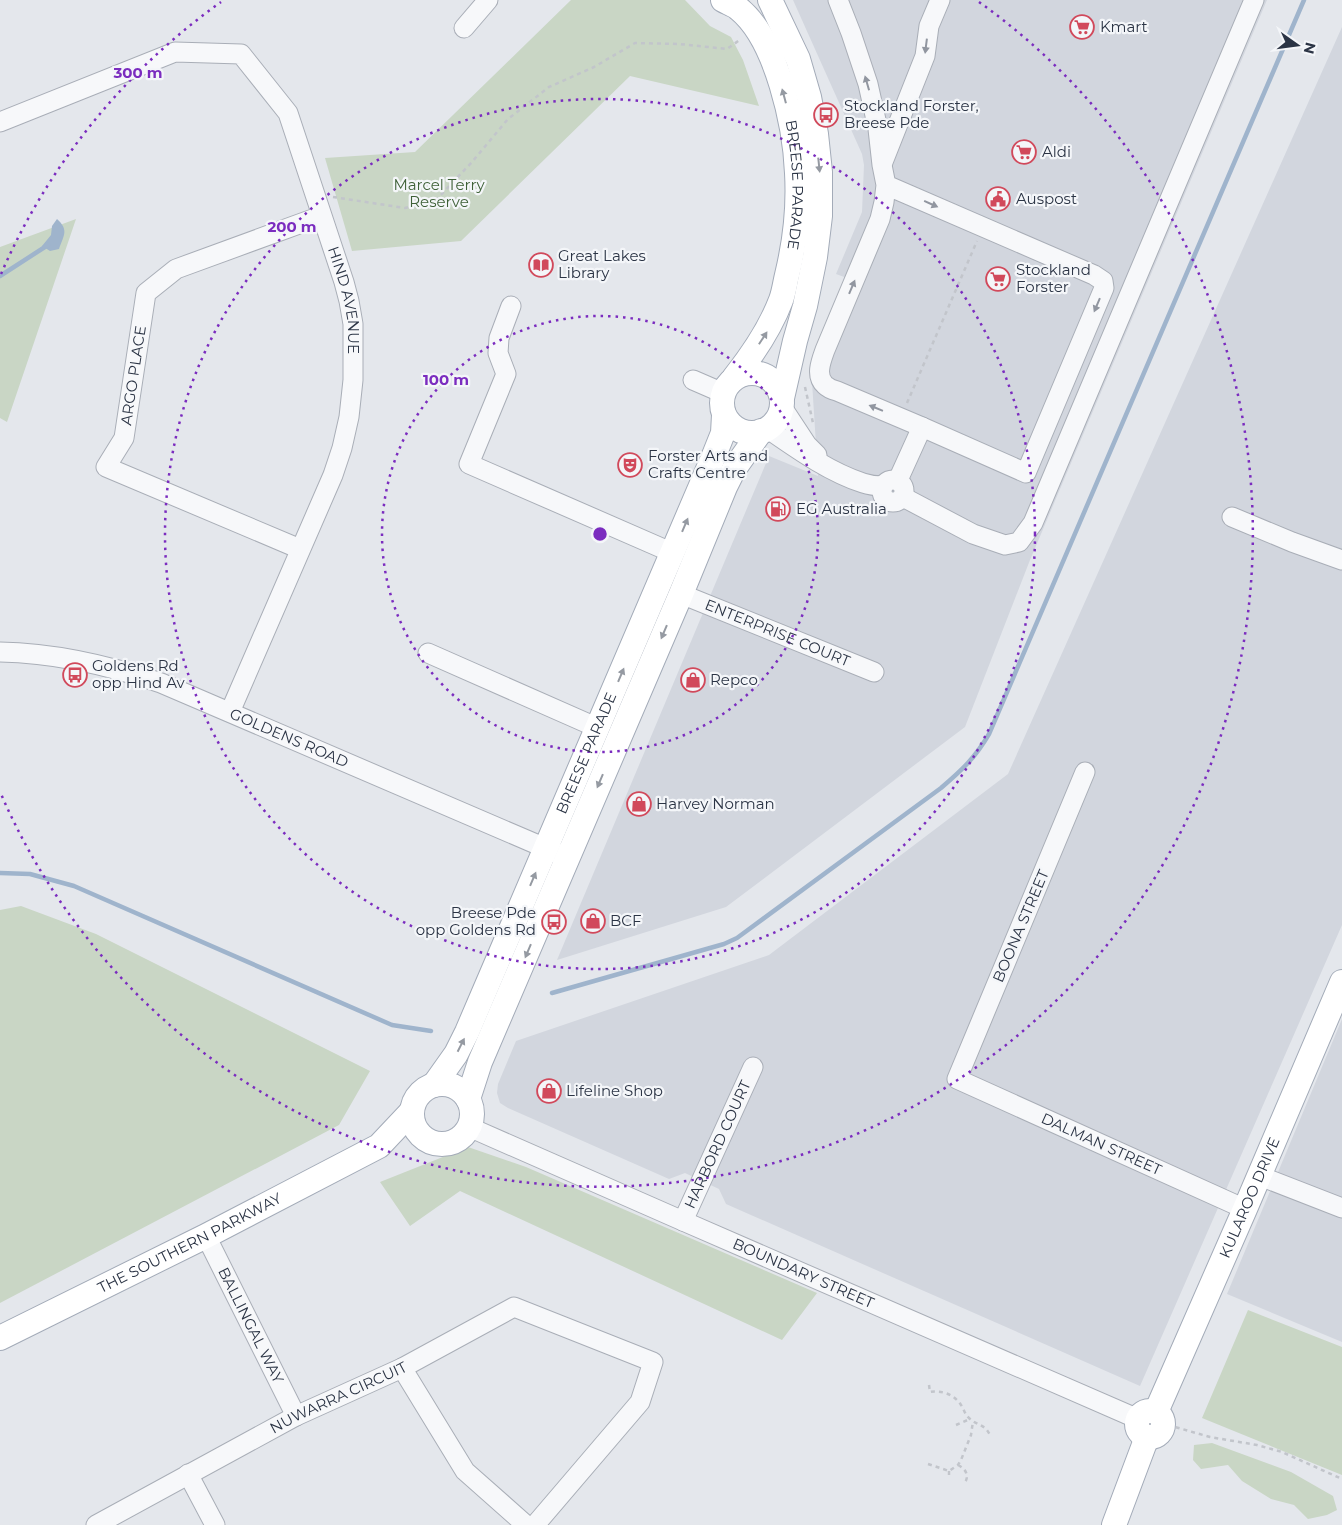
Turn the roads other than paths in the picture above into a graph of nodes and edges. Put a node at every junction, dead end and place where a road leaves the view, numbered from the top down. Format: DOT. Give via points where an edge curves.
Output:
graph roads {
  1 [pos="488,0"];
  2 [pos="723,0"];
  3 [pos="740,0"];
  4 [pos="770,0"];
  5 [pos="838,0"];
  6 [pos="940,0"];
  7 [pos="1254,0"];
  8 [pos="464,28"];
  9 [pos="0,122"];
  10 [pos="882,165"];
  11 [pos="886,185"];
  12 [pos="321,216"];
  13 [pos="511,306"];
  14 [pos="693,380"];
  15 [pos="727,395"];
  16 [pos="782,402"];
  17 [pos="922,426"];
  18 [pos="764,430"];
  19 [pos="832,470"];
  20 [pos="895,488"];
  21 [pos="1232,517"];
  22 [pos="300,549"];
  23 [pos="673,554"];
  24 [pos="1342,560"];
  25 [pos="681,594"];
  26 [pos="0,652"];
  27 [pos="428,653"];
  28 [pos="874,672"];
  29 [pos="230,712"];
  30 [pos="598,728"];
  31 [pos="1085,772"];
  32 [pos="546,848"];
  33 [pos="568,858"];
  34 [pos="1342,982"];
  35 [pos="753,1067"];
  36 [pos="957,1080"];
  37 [pos="434,1085"];
  38 [pos="468,1099"];
  39 [pos="412,1111"];
  40 [pos="469,1127"];
  41 [pos="428,1140"];
  42 [pos="379,1146"];
  43 [pos="1260,1176"];
  44 [pos="1342,1208"];
  45 [pos="1245,1209"];
  46 [pos="683,1222"];
  47 [pos="206,1236"];
  48 [pos="0,1338"];
  49 [pos="402,1368"];
  50 [pos="296,1416"];
  51 [pos="1151,1423"];
  52 [pos="188,1474"];
  53 [pos="96,1525"];
  54 [pos="216,1525"];
  55 [pos="526,1525"];
  56 [pos="536,1525"];
  57 [pos="1114,1525"];
  1 -- 8 [label="street"];
  2 -- 3 [label="main road"];
  15 -- 2 [label="main road, BREESE PARADE, one-way" via="767,332 781,300 792,253 797,173 792,132 774,62 758,30 738,8"];
  4 -- 16 [label="main road, BREESE PARADE, one-way" via="798,60 809,97 820,172 816,258"];
  10 -- 5 [label="street, one-way" via="868,84"];
  6 -- 10 [label="street, one-way" via="929,26 925,56"];
  7 -- 20 [label="street" via="1033,523 1019,542 1005,545 973,534"];
  9 -- 12 [label="street, HIND AVENUE" via="175,52 241,54 288,114"];
  10 -- 11 [label="street"];
  17 -- 11 [label="street, one-way" via="825,385 819,370 824,350 880,220"];
  11 -- 17 [label="street, one-way" via="1103,281 1104,288 1026,473"];
  12 -- 22 [label="street, HIND AVENUE" via="349,301 353,324 354,380 342,448"];
  12 -- 22 [label="street, ARGO PLACE" via="176,269 146,293 124,438 106,468"];
  13 -- 23 [label="street" via="499,338 498,353 506,374 469,464"];
  14 -- 15 [label="street"];
  15 -- 16 [label="main road" via="744,374 754,372 772,380"];
  15 -- 18 [label="main road" via="729,422 744,432"];
  23 -- 15 [label="main road, BREESE PARADE, one-way" via="722,432"];
  16 -- 18 [label="main road" via="774,423"];
  16 -- 19 [label="street" via="807,445"];
  17 -- 20 [label="street"];
  18 -- 19 [label="street"];
  18 -- 25 [label="main road, BREESE PARADE" via="734,469"];
  19 -- 20 [label="street" via="864,484"];
  21 -- 24 [label="street"];
  22 -- 29 [label="street, HIND AVENUE"];
  30 -- 23 [label="main road, BREESE PARADE, one-way"];
  25 -- 28 [label="street, ENTERPRISE COURT"];
  25 -- 33 [label="main road, BREESE PARADE, one-way"];
  26 -- 29 [label="street, GOLDENS ROAD" via="63,657 121,670"];
  27 -- 30 [label="street"];
  29 -- 32 [label="street, GOLDENS ROAD"];
  30 -- 32 [label="main road, BREESE PARADE"];
  31 -- 36 [label="street, BOONA STREET"];
  32 -- 33 [label="street, GOLDENS ROAD"];
  37 -- 32 [label="main road, BREESE PARADE, one-way" via="467,1032"];
  33 -- 38 [label="main road, BREESE PARADE, one-way" via="480,1062"];
  34 -- 43 [label="main road, KULAROO DRIVE"];
  35 -- 46 [label="street, HARBORD COURT"];
  36 -- 45 [label="street, DALMAN STREET"];
  37 -- 38 [label="main road" via="454,1086"];
  37 -- 39 [label="main road" via="422,1092"];
  38 -- 40 [label="main road" via="472,1113"];
  39 -- 41 [label="main road" via="416,1128"];
  39 -- 42 [label="main road, THE SOUTHERN PARKWAY"];
  40 -- 41 [label="main road" via="463,1135 447,1143"];
  40 -- 46 [label="street, BOUNDARY STREET"];
  41 -- 42 [label="main road, THE SOUTHERN PARKWAY"];
  42 -- 47 [label="main road, THE SOUTHERN PARKWAY"];
  43 -- 44 [label="street"];
  43 -- 45 [label="main road, KULAROO DRIVE"];
  45 -- 51 [label="main road, KULAROO DRIVE"];
  46 -- 51 [label="street, BOUNDARY STREET"];
  47 -- 48 [label="main road, THE SOUTHERN PARKWAY"];
  47 -- 50 [label="street, BALLINGAL WAY"];
  49 -- 50 [label="street, NUWARRA CIRCUIT"];
  49 -- 55 [label="street, NUWARRA CIRCUIT" via="465,1471"];
  49 -- 56 [label="street" via="514,1307 652,1362 640,1402"];
  50 -- 52 [label="street, NUWARRA CIRCUIT"];
  51 -- 57 [label="main road, KULAROO DRIVE"];
  52 -- 53 [label="street, NUWARRA CIRCUIT"];
  52 -- 54 [label="street"];
}
